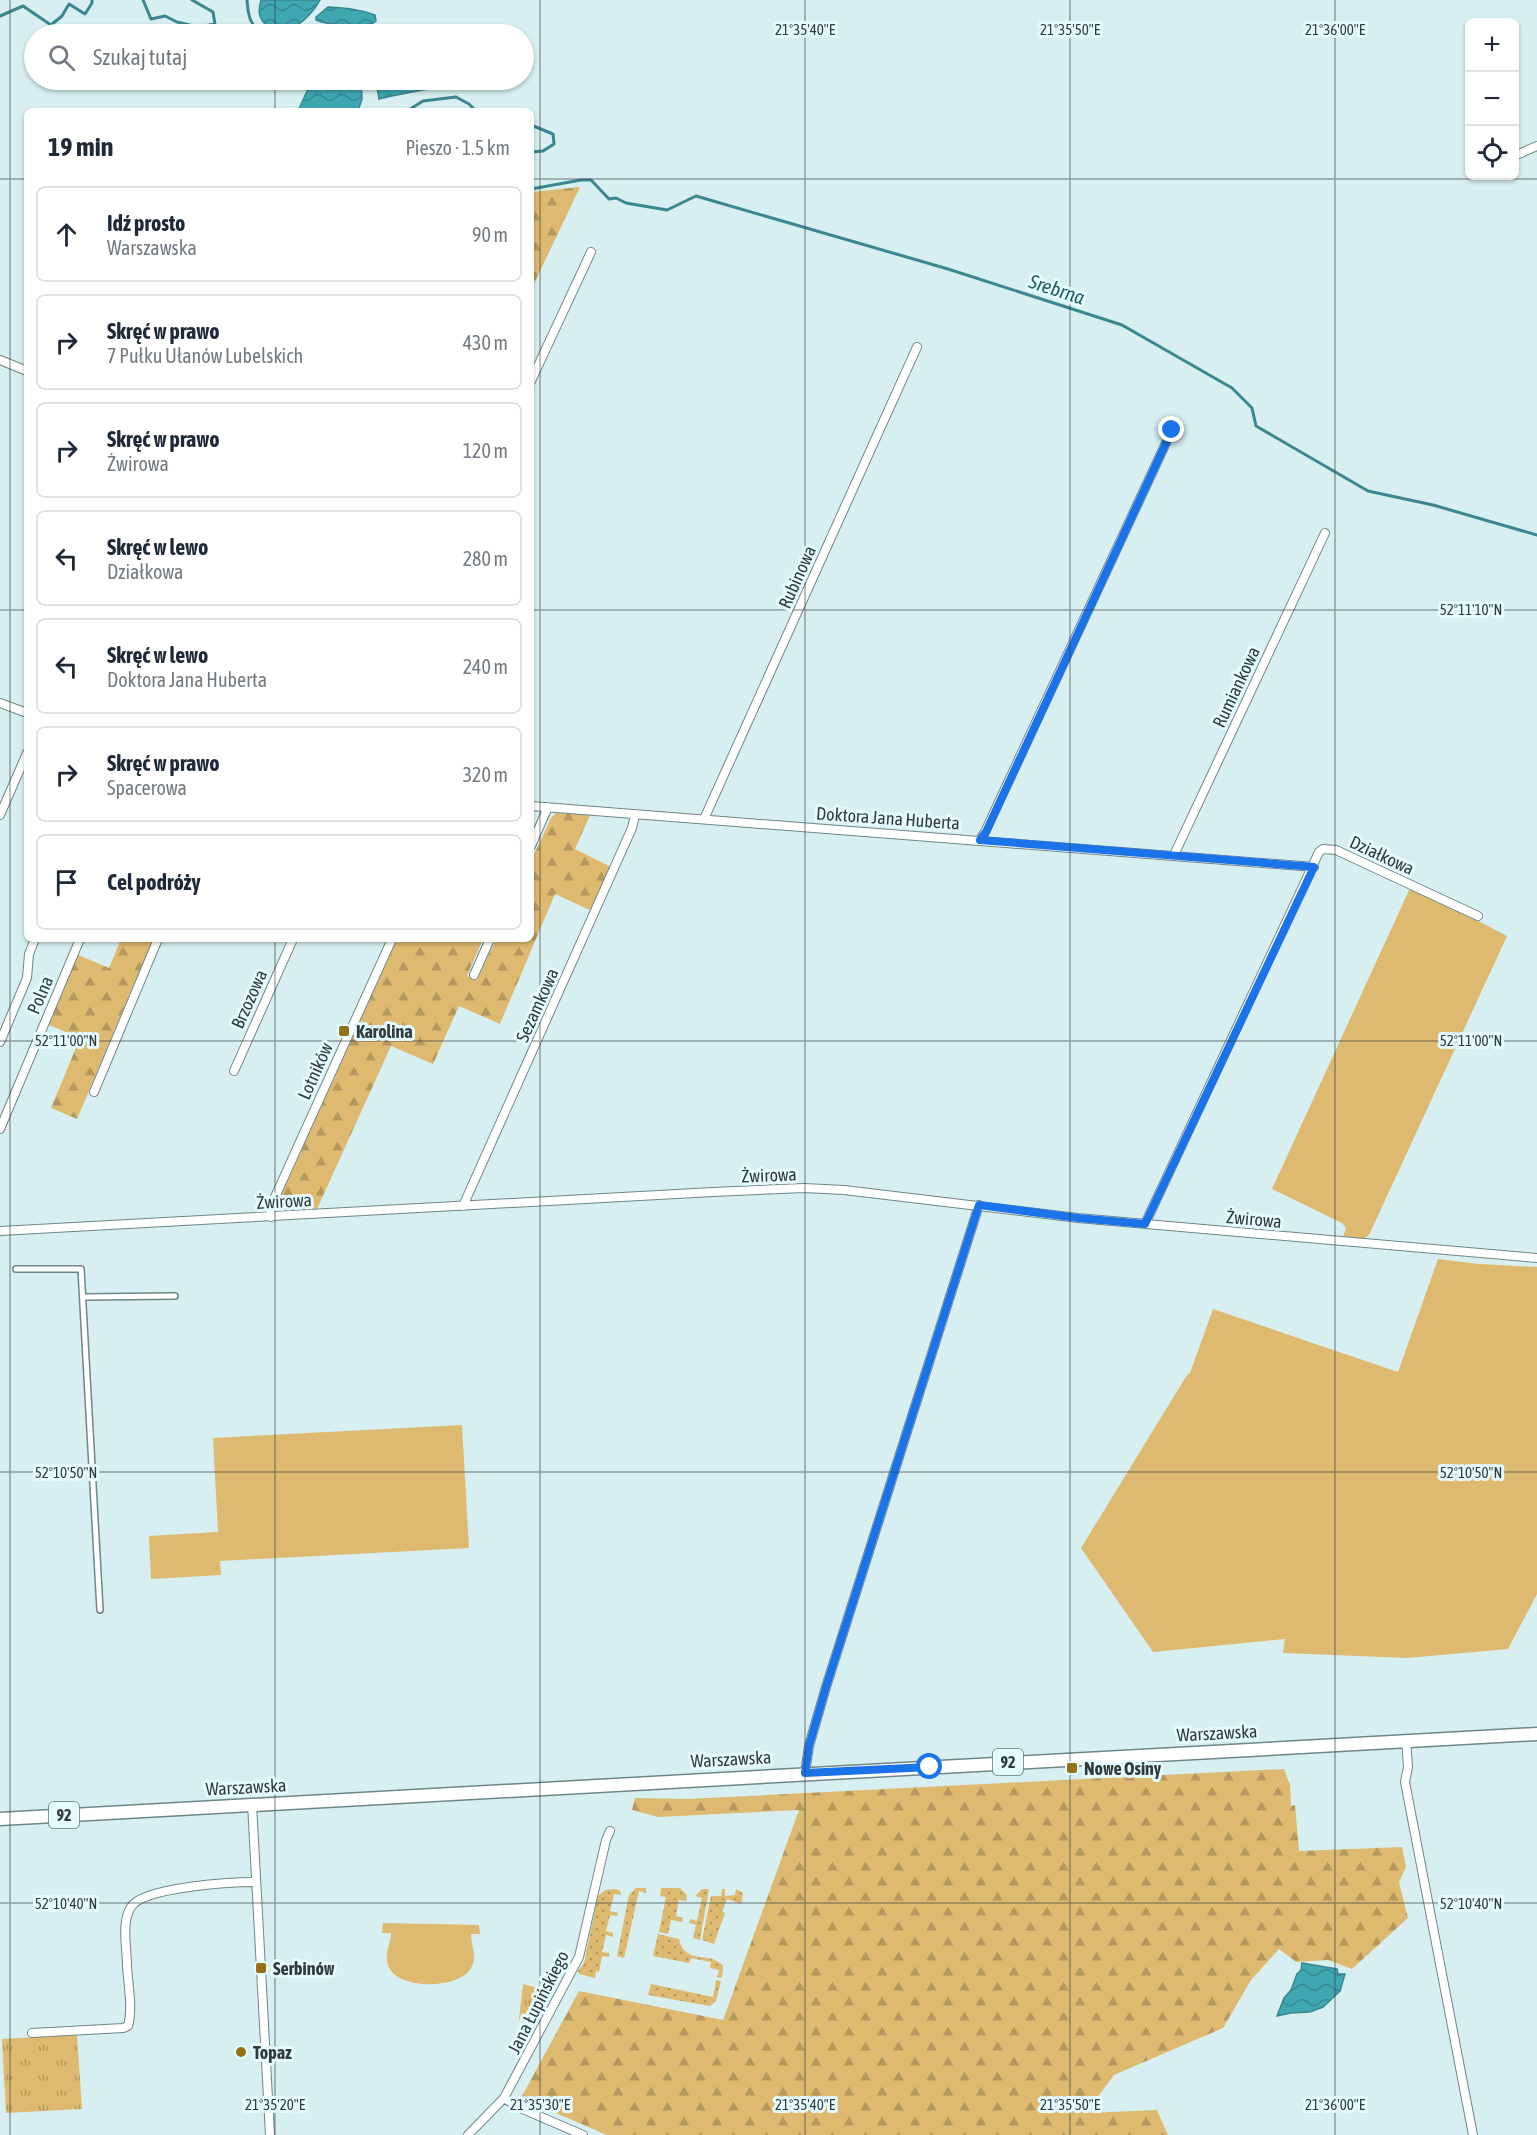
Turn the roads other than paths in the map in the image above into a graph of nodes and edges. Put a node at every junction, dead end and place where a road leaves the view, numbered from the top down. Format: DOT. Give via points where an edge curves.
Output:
graph roads {
  1 [pos="1537,146"];
  2 [pos="1519,154"];
  3 [pos="591,252"];
  4 [pos="917,347"];
  5 [pos="0,360"];
  6 [pos="24,370"];
  7 [pos="534,375"];
  8 [pos="1172,430"];
  9 [pos="1325,533"];
  10 [pos="0,703"];
  11 [pos="24,712"];
  12 [pos="24,760"];
  13 [pos="534,806"];
  14 [pos="548,807"];
  15 [pos="0,815"];
  16 [pos="635,815"];
  17 [pos="704,819"];
  18 [pos="534,839"];
  19 [pos="980,840"];
  20 [pos="1174,855"];
  21 [pos="1314,867"];
  22 [pos="1478,916"];
  23 [pos="34,942"];
  24 [pos="79,942"];
  25 [pos="158,942"];
  26 [pos="292,942"];
  27 [pos="391,942"];
  28 [pos="489,942"];
  29 [pos="474,975"];
  30 [pos="0,1042"];
  31 [pos="234,1071"];
  32 [pos="94,1092"];
  33 [pos="0,1129"];
  34 [pos="979,1205"];
  35 [pos="464,1206"];
  36 [pos="271,1217"];
  37 [pos="1145,1224"];
  38 [pos="0,1231"];
  39 [pos="1537,1258"];
  40 [pos="16,1269"];
  41 [pos="175,1296"];
  42 [pos="83,1297"];
  43 [pos="100,1610"];
  44 [pos="1537,1734"];
  45 [pos="1406,1740"];
  46 [pos="805,1773"];
  47 [pos="252,1804"];
  48 [pos="0,1819"];
  49 [pos="610,1831"];
  50 [pos="256,1882"];
  51 [pos="32,2033"];
  52 [pos="504,2098"];
  53 [pos="270,2135"];
  54 [pos="468,2135"];
  55 [pos="583,2135"];
  56 [pos="1473,2135"];
  1 -- 2 [label="street"];
  3 -- 7 [label="street"];
  4 -- 17 [label="street, Rubinowa"];
  5 -- 6 [label="street"];
  8 -- 19 [label="street"];
  9 -- 20 [label="street, Rumiankowa"];
  10 -- 11 [label="street"];
  12 -- 15 [label="street"];
  13 -- 14 [label="street, Doktora Jana Huberta"];
  14 -- 16 [label="street, Doktora Jana Huberta"];
  14 -- 18 [label="street"];
  16 -- 17 [label="street, Doktora Jana Huberta"];
  16 -- 35 [label="street, Sezamkowa" via="633,828"];
  17 -- 19 [label="street, Doktora Jana Huberta"];
  19 -- 20 [label="street, Doktora Jana Huberta"];
  20 -- 21 [label="street, Doktora Jana Huberta"];
  21 -- 22 [label="street, Działkowa" via="1323,849 1336,850"];
  21 -- 37 [label="street, Działkowa"];
  23 -- 30 [label="street" via="27,978"];
  24 -- 33 [label="street, Polna"];
  25 -- 32 [label="street"];
  26 -- 31 [label="street, Brzozowa"];
  27 -- 36 [label="street, Lotników" via="270,1208"];
  28 -- 29 [label="street"];
  34 -- 35 [label="street, Żwirowa" via="804,1188"];
  34 -- 37 [label="street, Żwirowa"];
  34 -- 46 [label="street" via="826,1687"];
  35 -- 36 [label="street, Żwirowa"];
  36 -- 38 [label="street, Żwirowa"];
  37 -- 39 [label="street, Żwirowa"];
  40 -- 42 [label="street" via="81,1269"];
  41 -- 42 [label="street"];
  42 -- 43 [label="street"];
  44 -- 45 [label="main road, Warszawska / 92"];
  45 -- 46 [label="main road, Warszawska / 92"];
  45 -- 56 [label="street" via="1405,1782"];
  46 -- 47 [label="main road, Warszawska / 92"];
  47 -- 48 [label="main road, Warszawska / 92"];
  47 -- 50 [label="street"];
  49 -- 52 [label="street, Jana Łupińskiego" via="579,1957"];
  50 -- 51 [label="street" via="183,1888 141,1898 129,1909 126,1931 128,2026"];
  50 -- 53 [label="street"];
  52 -- 54 [label="street, Jana Łupińskiego"];
  52 -- 55 [label="street"];
}
